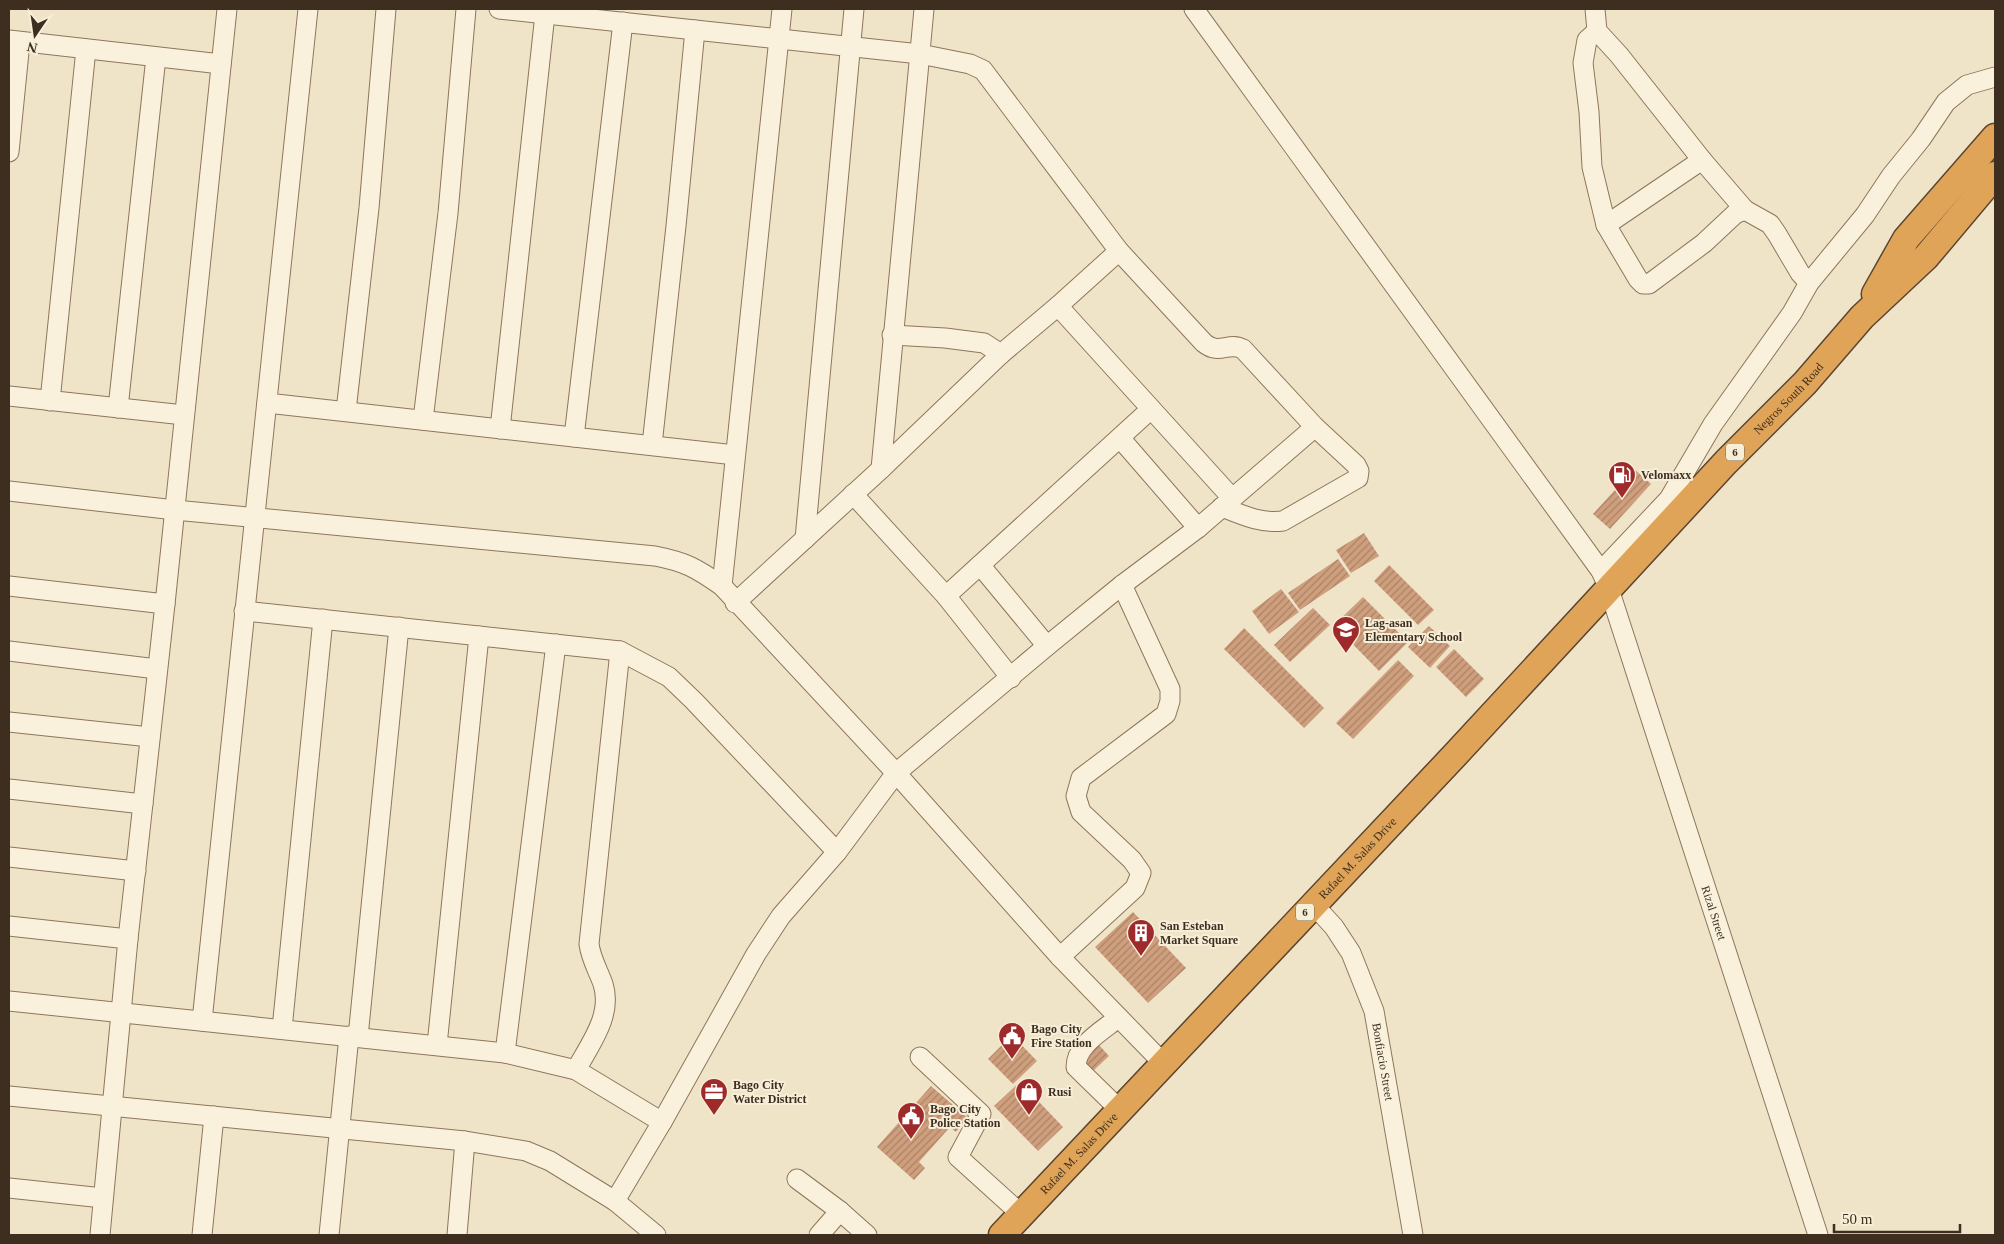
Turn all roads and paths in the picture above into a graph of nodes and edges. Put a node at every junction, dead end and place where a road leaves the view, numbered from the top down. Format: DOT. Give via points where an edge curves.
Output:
graph roads {
  1 [pos="227,9"];
  2 [pos="308,9"];
  3 [pos="386,9"];
  4 [pos="466,9"];
  5 [pos="499,9"];
  6 [pos="782,9"];
  7 [pos="854,9"];
  8 [pos="924,9"];
  9 [pos="1194,9"];
  10 [pos="1595,9"];
  11 [pos="545,14"];
  12 [pos="623,22"];
  13 [pos="695,30"];
  14 [pos="1596,31"];
  15 [pos="779,39"];
  16 [pos="14,41"];
  17 [pos="850,46"];
  18 [pos="86,49"];
  19 [pos="920,54"];
  20 [pos="156,57"];
  21 [pos="222,64"];
  22 [pos="1995,77"];
  23 [pos="1995,136"];
  24 [pos="9,152"];
  25 [pos="1702,160"];
  26 [pos="1995,175"];
  27 [pos="1745,210"];
  28 [pos="1606,225"];
  29 [pos="1119,251"];
  30 [pos="1809,283"];
  31 [pos="1058,306"];
  32 [pos="1862,317"];
  33 [pos="892,335"];
  34 [pos="1001,354"];
  35 [pos="9,396"];
  36 [pos="50,401"];
  37 [pos="266,402"];
  38 [pos="118,408"];
  39 [pos="1151,409"];
  40 [pos="346,412"];
  41 [pos="184,415"];
  42 [pos="423,420"];
  43 [pos="1315,427"];
  44 [pos="500,428"];
  45 [pos="574,437"];
  46 [pos="1120,438"];
  47 [pos="652,445"];
  48 [pos="735,454"];
  49 [pos="881,469"];
  50 [pos="9,491"];
  51 [pos="853,494"];
  52 [pos="1227,502"];
  53 [pos="174,510"];
  54 [pos="254,518"];
  55 [pos="1198,528"];
  56 [pos="805,539"];
  57 [pos="980,565"];
  58 [pos="1605,580"];
  59 [pos="9,586"];
  60 [pos="722,586"];
  61 [pos="1122,586"];
  62 [pos="946,596"];
  63 [pos="735,603"];
  64 [pos="166,604"];
  65 [pos="244,611"];
  66 [pos="323,619"];
  67 [pos="399,627"];
  68 [pos="479,636"];
  69 [pos="556,644"];
  70 [pos="1048,646"];
  71 [pos="9,651"];
  72 [pos="620,651"];
  73 [pos="158,669"];
  74 [pos="1011,678"];
  75 [pos="9,722"];
  76 [pos="150,737"];
  77 [pos="896,774"];
  78 [pos="9,789"];
  79 [pos="143,804"];
  80 [pos="837,852"];
  81 [pos="9,857"];
  82 [pos="136,871"];
  83 [pos="1316,908"];
  84 [pos="9,926"];
  85 [pos="128,940"];
  86 [pos="1060,957"];
  87 [pos="9,1001"];
  88 [pos="122,1012"];
  89 [pos="1118,1018"];
  90 [pos="202,1021"];
  91 [pos="282,1029"];
  92 [pos="354,1037"];
  93 [pos="437,1045"];
  94 [pos="505,1052"];
  95 [pos="920,1057"];
  96 [pos="1164,1064"];
  97 [pos="576,1070"];
  98 [pos="9,1096"];
  99 [pos="111,1106"];
  100 [pos="1120,1110"];
  101 [pos="214,1116"];
  102 [pos="662,1122"];
  103 [pos="339,1129"];
  104 [pos="465,1141"];
  105 [pos="797,1179"];
  106 [pos="9,1188"];
  107 [pos="103,1198"];
  108 [pos="615,1201"];
  109 [pos="840,1211"];
  110 [pos="1021,1214"];
  111 [pos="100,1235"];
  112 [pos="202,1235"];
  113 [pos="329,1235"];
  114 [pos="457,1235"];
  115 [pos="656,1235"];
  116 [pos="819,1235"];
  117 [pos="867,1235"];
  118 [pos="1002,1235"];
  119 [pos="1413,1235"];
  120 [pos="1818,1235"];
  1 -- 21 [label="street"];
  2 -- 37 [label="street"];
  3 -- 40 [label="street" via="369,208"];
  4 -- 42 [label="street" via="448,213"];
  5 -- 11 [label="street"];
  6 -- 15 [label="street"];
  7 -- 17 [label="street"];
  8 -- 19 [label="street"];
  9 -- 58 [label="street, Rizal Street"];
  10 -- 14 [label="street"];
  11 -- 12 [label="street"];
  11 -- 44 [label="street"];
  12 -- 13 [label="street"];
  12 -- 45 [label="street"];
  13 -- 15 [label="street"];
  13 -- 47 [label="street"];
  14 -- 25 [label="street" via="1619,55"];
  14 -- 28 [label="street" via="1587,40 1583,63 1590,112 1592,167"];
  15 -- 17 [label="street"];
  15 -- 48 [label="street"];
  16 -- 18 [label="street"];
  16 -- 24 [label="street"];
  17 -- 19 [label="street"];
  17 -- 56 [label="street"];
  18 -- 20 [label="street"];
  18 -- 36 [label="street"];
  19 -- 29 [label="street" via="970,64 983,70"];
  19 -- 33 [label="street"];
  20 -- 21 [label="street"];
  20 -- 38 [label="street"];
  21 -- 41 [label="street"];
  22 -- 30 [label="street" via="1967,85 1946,102 1865,215"];
  23 -- 32 [label="highway, Negros South Road" via="1906,239"];
  25 -- 27 [label="street"];
  25 -- 28 [label="street"];
  26 -- 32 [label="highway, Negros South Road / 6" via="1926,256"];
  27 -- 28 [label="street" via="1735,214 1704,243 1649,284 1638,279"];
  27 -- 30 [label="street" via="1770,224"];
  29 -- 31 [label="street"];
  29 -- 43 [label="street" via="1204,343 1218,350 1243,349"];
  30 -- 58 [label="street" via="1792,313 1713,424 1669,500"];
  31 -- 34 [label="street"];
  31 -- 39 [label="street"];
  32 -- 58 [label="highway, Negros South Road / 6" via="1805,383"];
  33 -- 34 [label="street" via="984,343"];
  33 -- 49 [label="street"];
  34 -- 49 [label="street"];
  35 -- 36 [label="street"];
  36 -- 38 [label="street"];
  37 -- 40 [label="street"];
  37 -- 54 [label="street"];
  38 -- 41 [label="street"];
  39 -- 46 [label="street"];
  39 -- 52 [label="street"];
  40 -- 42 [label="street"];
  41 -- 53 [label="street"];
  42 -- 44 [label="street"];
  43 -- 52 [label="street"];
  43 -- 52 [label="street" via="1356,464 1358,478 1283,521 1271,523 1250,518"];
  44 -- 45 [label="street"];
  45 -- 47 [label="street"];
  46 -- 55 [label="street"];
  46 -- 57 [label="street"];
  47 -- 48 [label="street"];
  48 -- 60 [label="street"];
  49 -- 51 [label="street"];
  50 -- 53 [label="street"];
  51 -- 56 [label="street"];
  51 -- 62 [label="street"];
  52 -- 55 [label="street"];
  53 -- 54 [label="street"];
  53 -- 64 [label="street"];
  54 -- 60 [label="street" via="655,556 680,561"];
  54 -- 65 [label="street"];
  55 -- 61 [label="street"];
  56 -- 63 [label="street"];
  57 -- 62 [label="street"];
  57 -- 70 [label="street"];
  58 -- 83 [label="highway, Rafael M. Salas Drive / 6" via="1455,756"];
  58 -- 120 [label="street, Rizal Street"];
  59 -- 64 [label="street"];
  60 -- 63 [label="street"];
  61 -- 70 [label="street"];
  61 -- 86 [label="street" via="1170,688 1170,701 1166,714 1081,778 1076,796 1081,812 1132,860 1141,873 1135,888"];
  62 -- 74 [label="street"];
  63 -- 77 [label="street"];
  64 -- 73 [label="street"];
  65 -- 66 [label="street"];
  65 -- 90 [label="street"];
  66 -- 67 [label="street"];
  66 -- 91 [label="street"];
  67 -- 68 [label="street"];
  67 -- 92 [label="street"];
  68 -- 69 [label="street"];
  68 -- 93 [label="street"];
  69 -- 72 [label="street"];
  69 -- 94 [label="street"];
  70 -- 74 [label="street"];
  71 -- 73 [label="street"];
  72 -- 80 [label="street" via="669,677"];
  72 -- 97 [label="street" via="589,944 591,958 603,985 605,1012"];
  73 -- 76 [label="street"];
  74 -- 77 [label="street"];
  75 -- 76 [label="street"];
  76 -- 79 [label="street"];
  77 -- 80 [label="street"];
  77 -- 86 [label="street"];
  78 -- 79 [label="street"];
  79 -- 82 [label="street"];
  80 -- 102 [label="street" via="780,916"];
  81 -- 82 [label="street"];
  82 -- 85 [label="street"];
  83 -- 96 [label="highway, Rafael M. Salas Drive / 6"];
  83 -- 119 [label="street, Bonfiacio Street" via="1334,927 1351,953 1374,1012"];
  84 -- 85 [label="street"];
  85 -- 88 [label="street"];
  86 -- 89 [label="street"];
  87 -- 88 [label="street"];
  88 -- 90 [label="street"];
  88 -- 99 [label="street"];
  89 -- 96 [label="street"];
  89 -- 100 [label="street" via="1084,1046 1076,1067"];
  90 -- 91 [label="street"];
  91 -- 92 [label="street"];
  92 -- 93 [label="street"];
  92 -- 103 [label="street"];
  93 -- 94 [label="street"];
  94 -- 97 [label="street"];
  95 -- 110 [label="street" via="981,1114 958,1156"];
  96 -- 100 [label="highway, Rafael M. Salas Drive / 6"];
  97 -- 102 [label="street"];
  98 -- 99 [label="street"];
  99 -- 101 [label="street"];
  99 -- 107 [label="street"];
  100 -- 110 [label="highway, Rafael M. Salas Drive / 6"];
  101 -- 103 [label="street"];
  101 -- 112 [label="street"];
  102 -- 108 [label="street"];
  103 -- 104 [label="street"];
  103 -- 113 [label="street"];
  104 -- 108 [label="street" via="526,1151"];
  104 -- 114 [label="street"];
  105 -- 109 [label="street"];
  106 -- 107 [label="street"];
  107 -- 111 [label="street"];
  108 -- 115 [label="street"];
  109 -- 116 [label="street"];
  109 -- 117 [label="street"];
  110 -- 118 [label="highway, Rafael M. Salas Drive / 6"];
}
